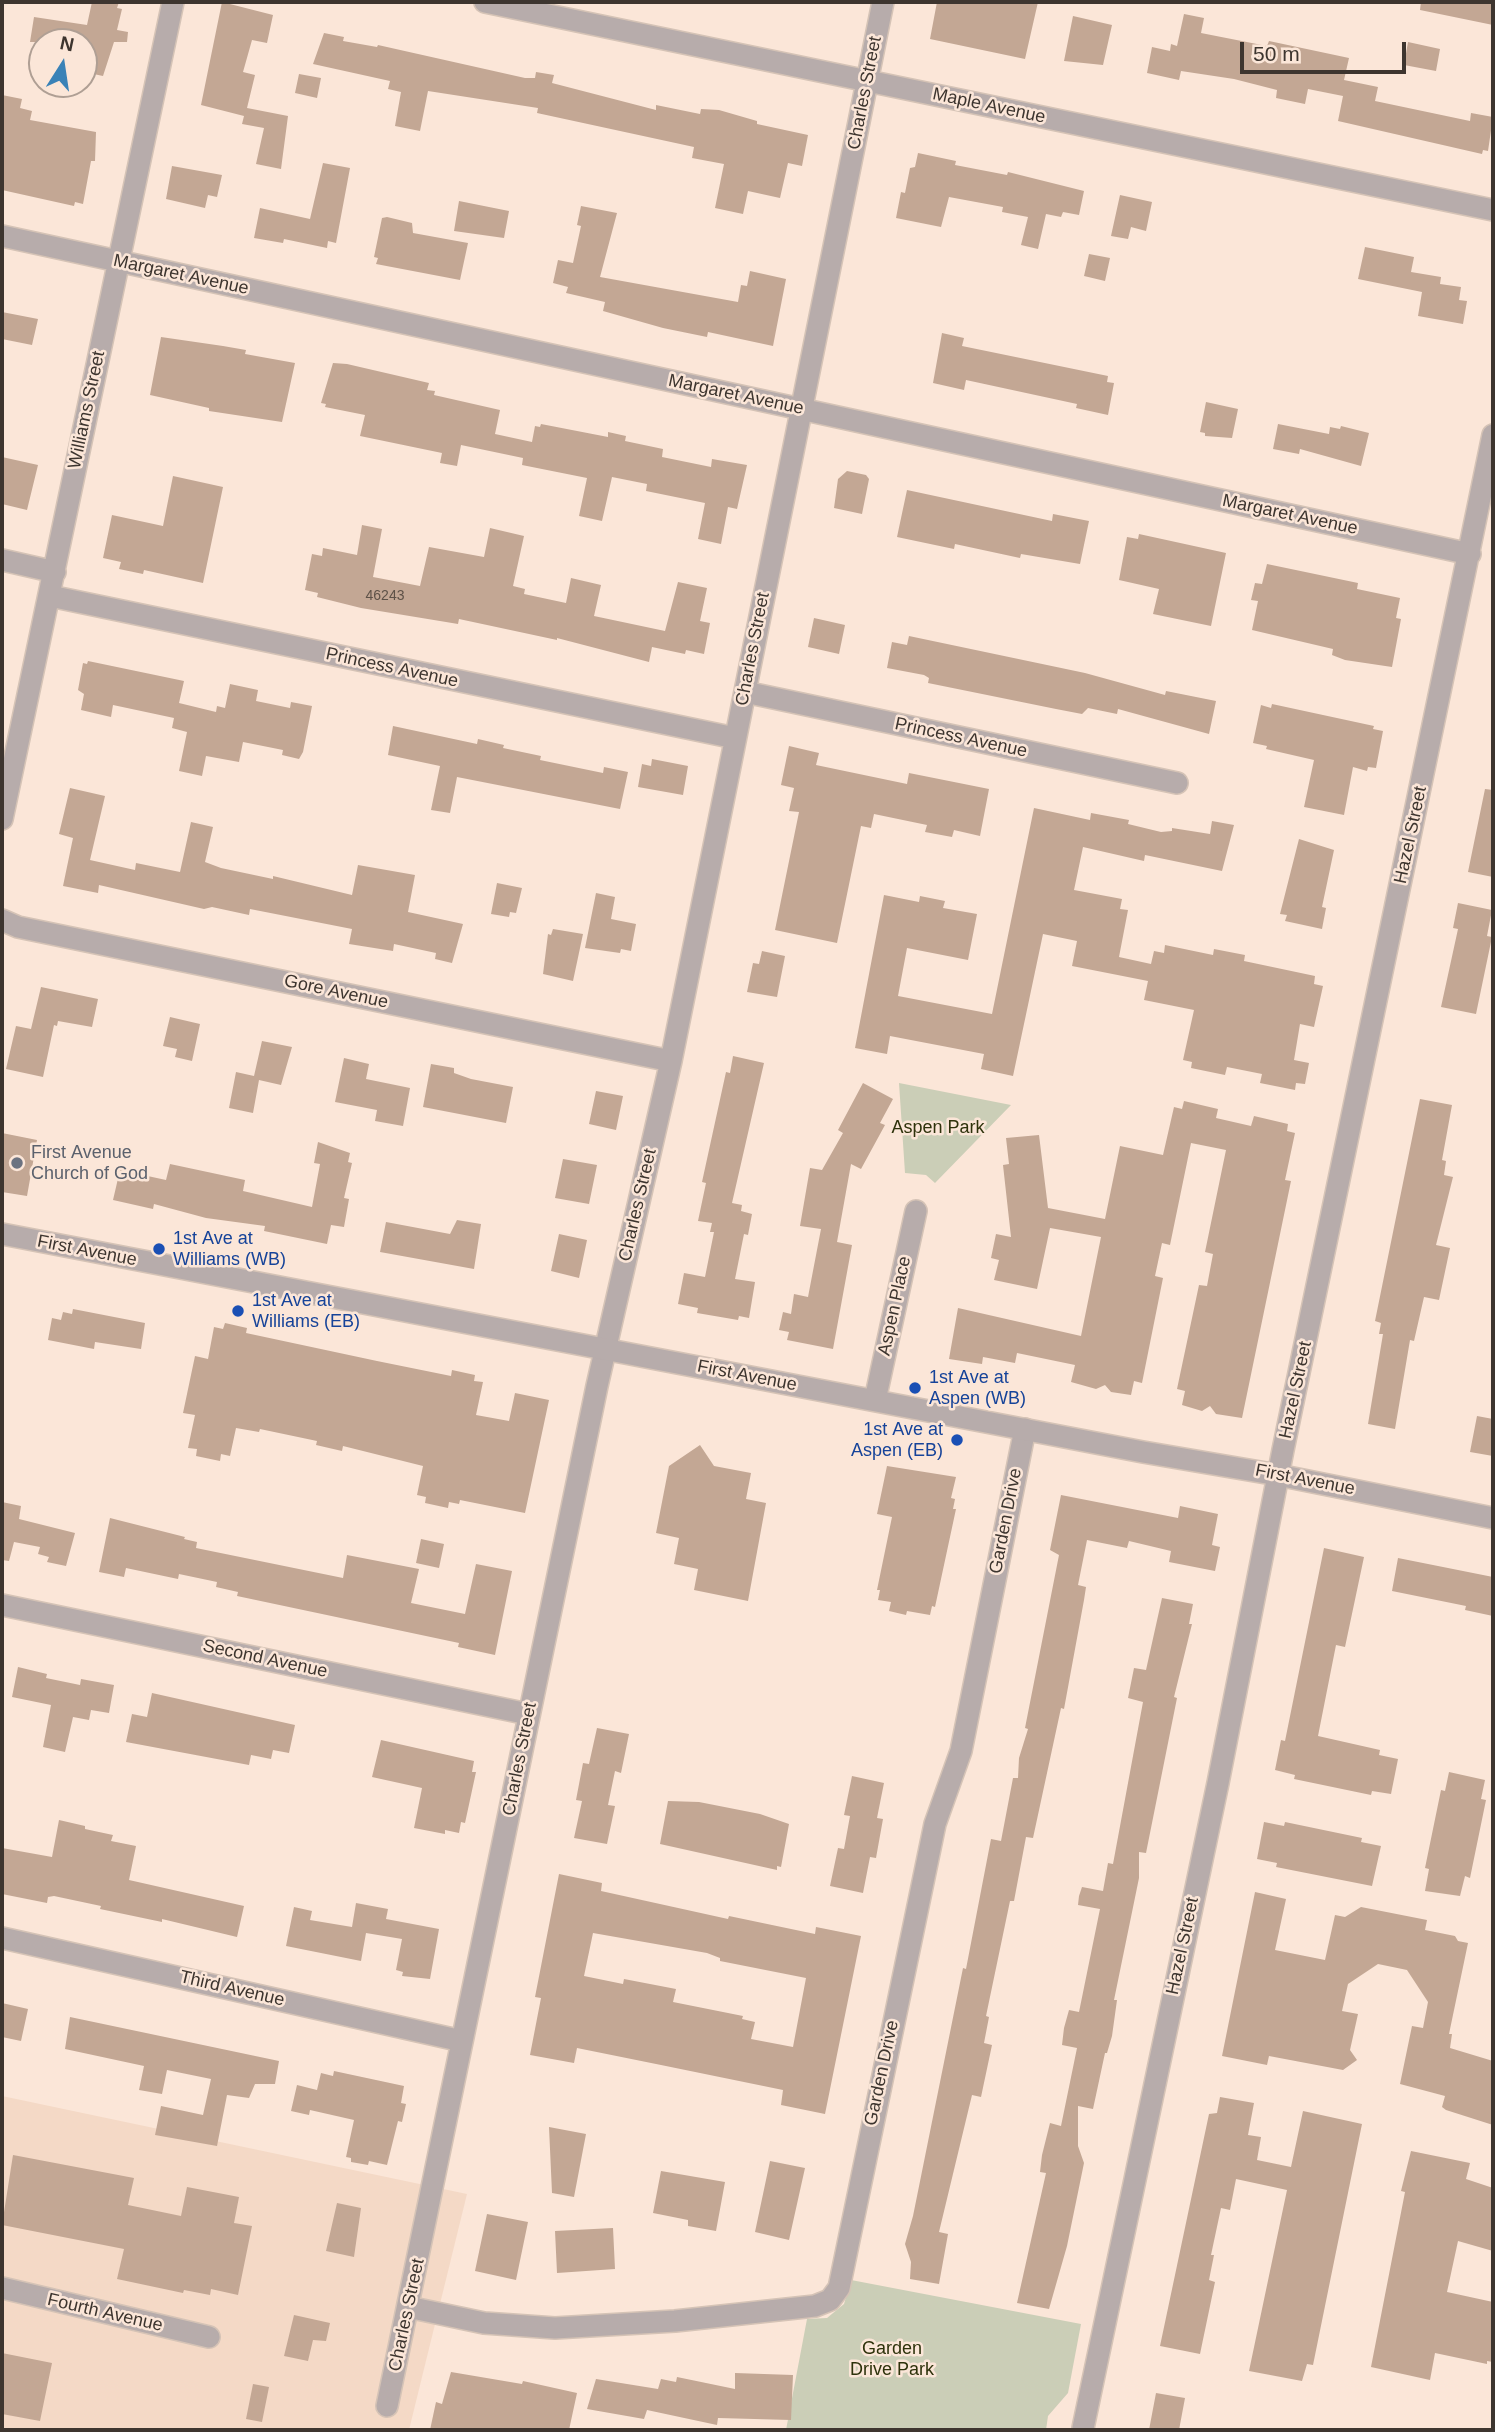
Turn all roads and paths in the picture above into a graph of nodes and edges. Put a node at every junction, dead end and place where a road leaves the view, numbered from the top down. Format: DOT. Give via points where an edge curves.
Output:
graph roads {
  1 [pos="173,2"];
  2 [pos="485,2"];
  3 [pos="883,2"];
  4 [pos="868,80"];
  5 [pos="1493,210"];
  6 [pos="2,236"];
  7 [pos="118,262"];
  8 [pos="802,409"];
  9 [pos="1493,435"];
  10 [pos="1470,554"];
  11 [pos="2,560"];
  12 [pos="55,572"];
  13 [pos="50,596"];
  14 [pos="745,692"];
  15 [pos="735,737"];
  16 [pos="1177,783"];
  17 [pos="2,819"];
  18 [pos="2,920"];
  19 [pos="671,1061"];
  20 [pos="916,1211"];
  21 [pos="2,1234"];
  22 [pos="605,1350"];
  23 [pos="875,1400"];
  24 [pos="1025,1429"];
  25 [pos="1278,1475"];
  26 [pos="1493,1518"];
  27 [pos="2,1605"];
  28 [pos="528,1714"];
  29 [pos="2,1938"];
  30 [pos="462,2041"];
  31 [pos="2,2288"];
  32 [pos="408,2307"];
  33 [pos="209,2337"];
  34 [pos="387,2406"];
  35 [pos="1083,2428"];
  1 -- 7 [label="street, Williams Street"];
  2 -- 4 [label="street, Maple Avenue"];
  3 -- 4 [label="street, Charles Street"];
  4 -- 5 [label="street, Maple Avenue"];
  4 -- 8 [label="street, Charles Street"];
  6 -- 7 [label="street, Margaret Avenue"];
  7 -- 8 [label="street, Margaret Avenue"];
  7 -- 12 [label="street, Williams Street"];
  8 -- 10 [label="street, Margaret Avenue"];
  8 -- 14 [label="street, Charles Street"];
  9 -- 10 [label="street, Hazel Street"];
  10 -- 25 [label="street, Hazel Street"];
  11 -- 12 [label="street"];
  12 -- 13 [label="street, Williams Street"];
  13 -- 15 [label="street, Princess Avenue"];
  13 -- 17 [label="street, Williams Street"];
  14 -- 15 [label="street, Charles Street"];
  14 -- 16 [label="street, Princess Avenue"];
  15 -- 19 [label="street, Charles Street"];
  18 -- 19 [label="street, Gore Avenue" via="18,927"];
  19 -- 22 [label="street, Charles Street"];
  20 -- 23 [label="street, Aspen Place"];
  21 -- 22 [label="street, First Avenue"];
  22 -- 23 [label="street, First Avenue"];
  22 -- 28 [label="street, Charles Street"];
  23 -- 24 [label="street, First Avenue"];
  24 -- 25 [label="street, First Avenue"];
  24 -- 32 [label="street, Garden Drive" via="961,1751 935,1824 839,2288 830,2300 815,2306 555,2328 484,2323"];
  25 -- 26 [label="street, First Avenue"];
  25 -- 35 [label="street, Hazel Street"];
  27 -- 28 [label="street, Second Avenue"];
  28 -- 30 [label="street, Charles Street"];
  29 -- 30 [label="street, Third Avenue"];
  30 -- 32 [label="street, Charles Street"];
  31 -- 33 [label="street, Fourth Avenue"];
  32 -- 34 [label="street, Charles Street"];
}
